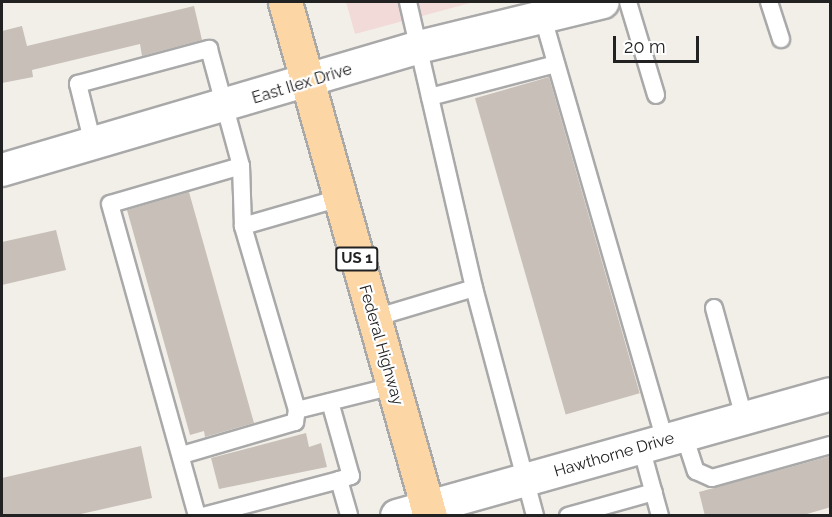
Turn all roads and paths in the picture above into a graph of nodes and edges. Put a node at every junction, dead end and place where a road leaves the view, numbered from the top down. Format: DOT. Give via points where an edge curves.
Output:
graph roads {
  1 [pos="285,2"];
  2 [pos="408,2"];
  3 [pos="603,2"];
  4 [pos="628,2"];
  5 [pos="769,2"];
  6 [pos="543,18"];
  7 [pos="781,39"];
  8 [pos="418,47"];
  9 [pos="556,64"];
  10 [pos="308,84"];
  11 [pos="656,95"];
  12 [pos="430,97"];
  13 [pos="228,106"];
  14 [pos="93,144"];
  15 [pos="241,166"];
  16 [pos="2,170"];
  17 [pos="340,198"];
  18 [pos="243,226"];
  19 [pos="474,288"];
  20 [pos="714,309"];
  21 [pos="374,318"];
  22 [pos="393,386"];
  23 [pos="831,394"];
  24 [pos="330,402"];
  25 [pos="297,410"];
  26 [pos="744,418"];
  27 [pos="663,441"];
  28 [pos="831,445"];
  29 [pos="182,455"];
  30 [pos="339,480"];
  31 [pos="525,480"];
  32 [pos="654,492"];
  33 [pos="418,513"];
  34 [pos="197,516"];
  35 [pos="203,516"];
  36 [pos="349,516"];
  37 [pos="535,516"];
  38 [pos="568,516"];
  39 [pos="660,516"];
  1 -- 10 [label="main road, Federal Highway / US 1"];
  2 -- 8 [label="lane"];
  3 -- 6 [label="street, East Ilex Drive"];
  4 -- 11 [label="lane"];
  5 -- 7 [label="lane"];
  6 -- 8 [label="street, East Ilex Drive"];
  6 -- 9 [label="lane"];
  8 -- 10 [label="street, East Ilex Drive"];
  8 -- 12 [label="lane"];
  9 -- 12 [label="lane"];
  9 -- 27 [label="lane"];
  10 -- 13 [label="street, East Ilex Drive"];
  10 -- 17 [label="main road, Federal Highway / US 1"];
  12 -- 19 [label="lane"];
  13 -- 14 [label="street, East Ilex Drive"];
  13 -- 14 [label="lane" via="209,49 78,84"];
  13 -- 15 [label="lane"];
  14 -- 16 [label="street, East Ilex Drive"];
  15 -- 18 [label="lane"];
  15 -- 29 [label="lane" via="110,204"];
  17 -- 18 [label="lane"];
  17 -- 21 [label="main road, Federal Highway / US 1"];
  18 -- 25 [label="lane"];
  19 -- 21 [label="lane"];
  19 -- 31 [label="lane"];
  20 -- 26 [label="lane"];
  21 -- 22 [label="main road, Federal Highway / US 1"];
  22 -- 24 [label="lane"];
  22 -- 33 [label="main road, Federal Highway / US 1"];
  23 -- 26 [label="street, Hawthorne Drive"];
  24 -- 25 [label="lane"];
  24 -- 30 [label="lane" via="351,476"];
  25 -- 29 [label="lane" via="295,422"];
  26 -- 27 [label="street, Hawthorne Drive"];
  27 -- 28 [label="lane" via="696,471 712,478"];
  27 -- 31 [label="street, Hawthorne Drive"];
  27 -- 32 [label="lane"];
  29 -- 34 [label="lane"];
  30 -- 35 [label="lane"];
  30 -- 36 [label="lane"];
  31 -- 33 [label="street, Hawthorne Drive"];
  31 -- 37 [label="lane"];
  32 -- 38 [label="lane"];
  32 -- 39 [label="lane"];
}
